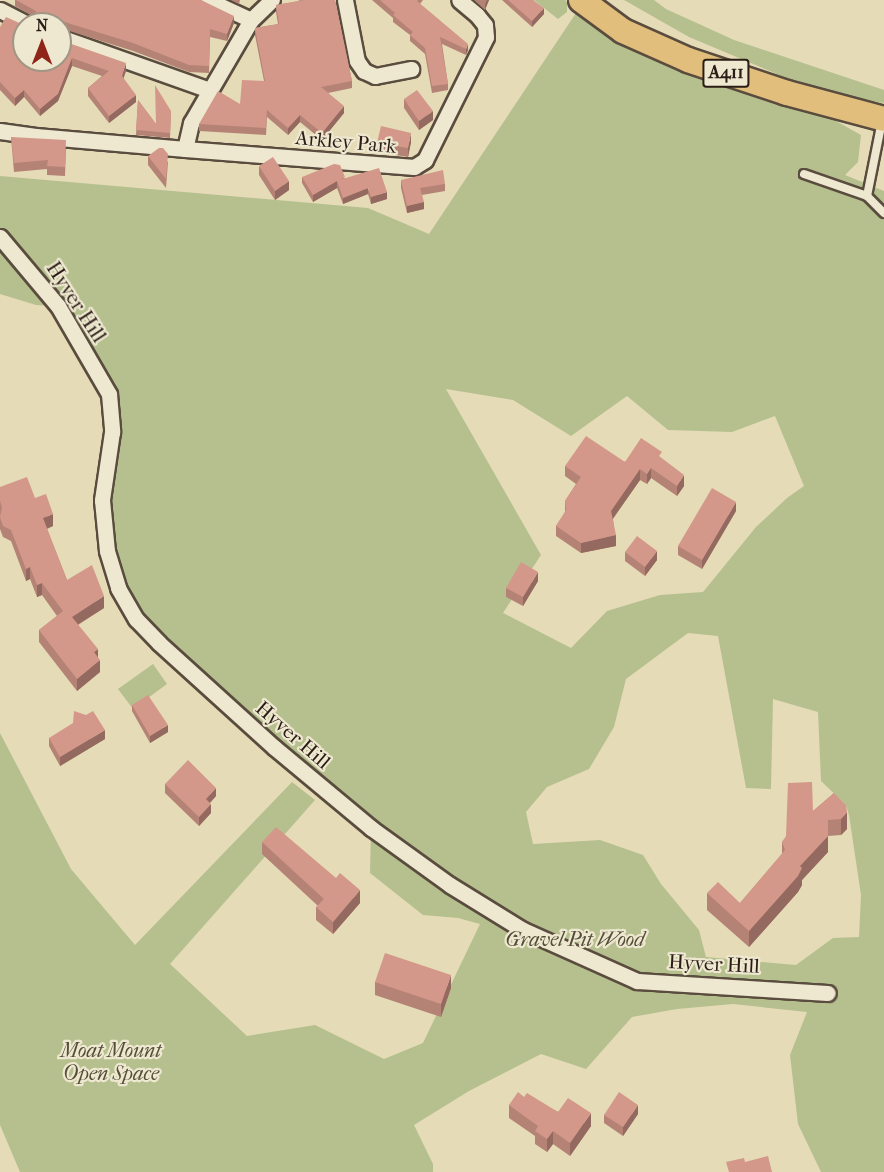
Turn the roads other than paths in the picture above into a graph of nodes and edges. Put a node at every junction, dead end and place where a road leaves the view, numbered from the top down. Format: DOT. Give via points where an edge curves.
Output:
graph roads {
  1 [pos="8,0"];
  2 [pos="208,0"];
  3 [pos="272,0"];
  4 [pos="345,0"];
  5 [pos="459,0"];
  6 [pos="580,0"];
  7 [pos="0,11"];
  8 [pos="251,20"];
  9 [pos="72,41"];
  10 [pos="411,69"];
  11 [pos="210,90"];
  12 [pos="883,119"];
  13 [pos="0,130"];
  14 [pos="185,149"];
  15 [pos="804,174"];
  16 [pos="867,196"];
  17 [pos="884,213"];
  18 [pos="0,237"];
  19 [pos="828,993"];
  1 -- 7 [label="street"];
  2 -- 8 [label="street"];
  3 -- 8 [label="street"];
  4 -- 10 [label="street" via="357,61 364,71 375,76"];
  5 -- 14 [label="street, Arkley Park" via="485,25 486,37 425,160 414,167"];
  6 -- 12 [label="main road, A411" via="623,31 688,60"];
  8 -- 11 [label="street"];
  9 -- 11 [label="street"];
  11 -- 14 [label="street" via="191,123"];
  12 -- 16 [label="lane"];
  13 -- 14 [label="street, Arkley Park"];
  15 -- 16 [label="lane"];
  16 -- 17 [label="lane"];
  18 -- 19 [label="street, Hyver Hill" via="58,306 109,394 112,432 102,500 107,551 118,588 136,619 159,643 371,828 450,885 523,930 638,981"];
}
